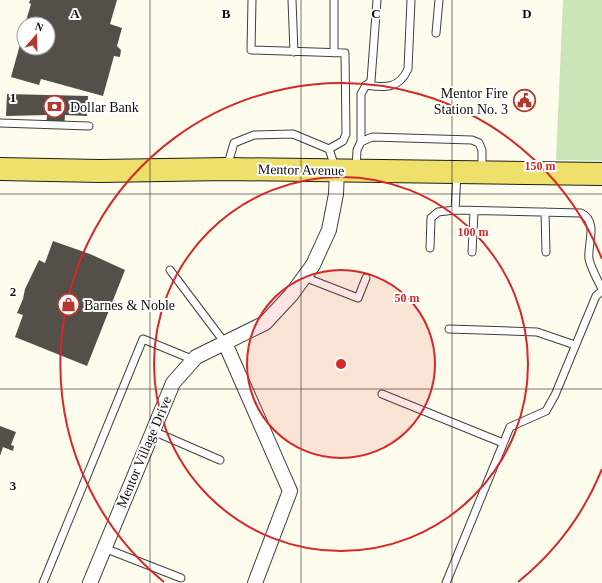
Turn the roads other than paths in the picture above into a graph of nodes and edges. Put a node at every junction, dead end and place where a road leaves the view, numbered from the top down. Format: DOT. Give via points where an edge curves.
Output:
graph roads {
  1 [pos="252,0"];
  2 [pos="292,0"];
  3 [pos="334,0"];
  4 [pos="376,0"];
  5 [pos="411,0"];
  6 [pos="439,0"];
  7 [pos="436,33"];
  8 [pos="294,52"];
  9 [pos="334,53"];
  10 [pos="366,86"];
  11 [pos="0,123"];
  12 [pos="89,126"];
  13 [pos="361,142"];
  14 [pos="329,149"];
  15 [pos="0,169"];
  16 [pos="227,169"];
  17 [pos="346,171"];
  18 [pos="457,172"];
  19 [pos="482,172"];
  20 [pos="602,174"];
  21 [pos="455,210"];
  22 [pos="474,212"];
  23 [pos="546,212"];
  24 [pos="430,248"];
  25 [pos="472,252"];
  26 [pos="546,252"];
  27 [pos="170,270"];
  28 [pos="304,277"];
  29 [pos="366,278"];
  30 [pos="602,290"];
  31 [pos="449,329"];
  32 [pos="225,343"];
  33 [pos="575,344"];
  34 [pos="194,360"];
  35 [pos="382,394"];
  36 [pos="153,431"];
  37 [pos="503,443"];
  38 [pos="220,460"];
  39 [pos="104,548"];
  40 [pos="181,578"];
  41 [pos="43,583"];
  42 [pos="90,583"];
  43 [pos="255,583"];
  44 [pos="446,583"];
  1 -- 8 [label="lane" via="251,50"];
  2 -- 8 [label="lane"];
  3 -- 9 [label="lane"];
  4 -- 10 [label="lane" via="371,81"];
  5 -- 10 [label="lane" via="408,69 405,76 396,84 384,88"];
  6 -- 7 [label="lane"];
  8 -- 9 [label="lane"];
  9 -- 14 [label="lane" via="345,53 346,134 343,141"];
  10 -- 13 [label="lane" via="361,94"];
  11 -- 12 [label="lane"];
  13 -- 17 [label="lane"];
  13 -- 19 [label="lane" via="372,137 472,140 479,143 482,150"];
  14 -- 16 [label="lane" via="293,134 254,135 234,143"];
  14 -- 17 [label="lane"];
  15 -- 16 [label="main road, Mentor Avenue"];
  16 -- 17 [label="main road, Mentor Avenue"];
  17 -- 18 [label="main road, Mentor Avenue"];
  17 -- 28 [label="street, Mentor Village Drive" via="336,194 329,230 313,265"];
  18 -- 19 [label="main road, Mentor Avenue"];
  18 -- 21 [label="lane"];
  19 -- 20 [label="main road, Mentor Avenue"];
  21 -- 22 [label="lane"];
  21 -- 24 [label="lane" via="438,212 431,218"];
  22 -- 23 [label="lane"];
  22 -- 25 [label="lane"];
  23 -- 26 [label="lane"];
  23 -- 30 [label="lane" via="581,213 588,218 591,231 589,260"];
  27 -- 32 [label="lane"];
  28 -- 29 [label="lane" via="358,298"];
  28 -- 32 [label="street, Mentor Village Drive" via="265,323"];
  30 -- 33 [label="lane" via="596,296"];
  31 -- 33 [label="lane" via="537,332"];
  32 -- 34 [label="street, Mentor Village Drive"];
  32 -- 43 [label="street" via="290,491"];
  33 -- 37 [label="lane" via="546,411 510,427"];
  34 -- 36 [label="street, Mentor Village Drive" via="173,382"];
  34 -- 41 [label="lane" via="143,339"];
  35 -- 37 [label="lane"];
  36 -- 38 [label="lane"];
  36 -- 39 [label="street, Mentor Village Drive"];
  37 -- 44 [label="lane"];
  39 -- 40 [label="lane"];
  39 -- 42 [label="street, Mentor Village Drive"];
}
